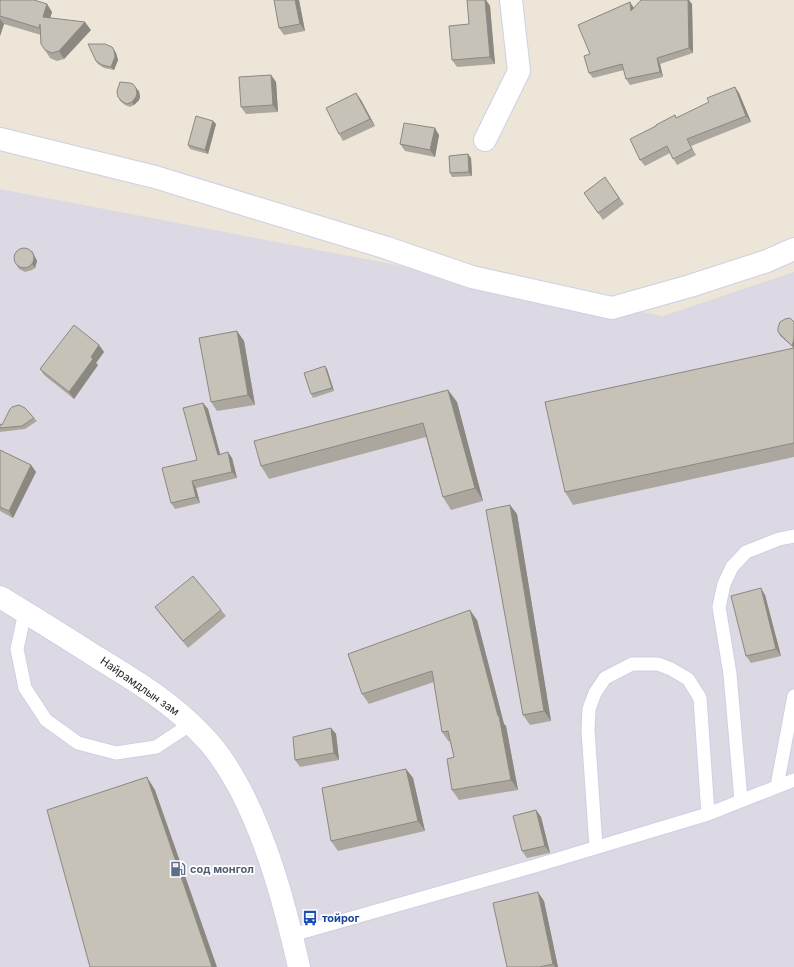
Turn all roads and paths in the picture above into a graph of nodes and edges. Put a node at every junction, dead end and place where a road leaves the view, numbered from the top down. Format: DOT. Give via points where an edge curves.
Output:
graph roads {
  1 [pos="511,0"];
  2 [pos="0,139"];
  3 [pos="485,140"];
  4 [pos="794,249"];
  5 [pos="794,536"];
  6 [pos="0,597"];
  7 [pos="25,612"];
  8 [pos="794,696"];
  9 [pos="191,724"];
  10 [pos="794,780"];
  11 [pos="778,786"];
  12 [pos="741,800"];
  13 [pos="708,814"];
  14 [pos="596,847"];
  15 [pos="292,935"];
  16 [pos="299,967"];
  1 -- 3 [label="street" via="519,71"];
  2 -- 4 [label="street" via="155,177 387,248 472,278 612,308 690,286"];
  5 -- 12 [label="lane" via="746,552 732,567 724,584 719,607 730,674"];
  6 -- 7 [label="street, Найрамдлын зам"];
  7 -- 9 [label="street, Найрамдлын зам" via="157,696"];
  7 -- 9 [label="lane" via="17,649 25,688 46,720 78,743 116,753 156,747"];
  8 -- 11 [label="lane"];
  9 -- 15 [label="street, Найрамдлын зам" via="218,753 234,777 260,830"];
  10 -- 11 [label="lane"];
  11 -- 12 [label="lane"];
  12 -- 13 [label="lane"];
  13 -- 14 [label="lane"];
  13 -- 14 [label="lane" via="700,698 688,679 671,669 658,664 632,664 605,678 589,708 588,730"];
  14 -- 15 [label="lane"];
  15 -- 16 [label="street, Найрамдлын зам"];
}
